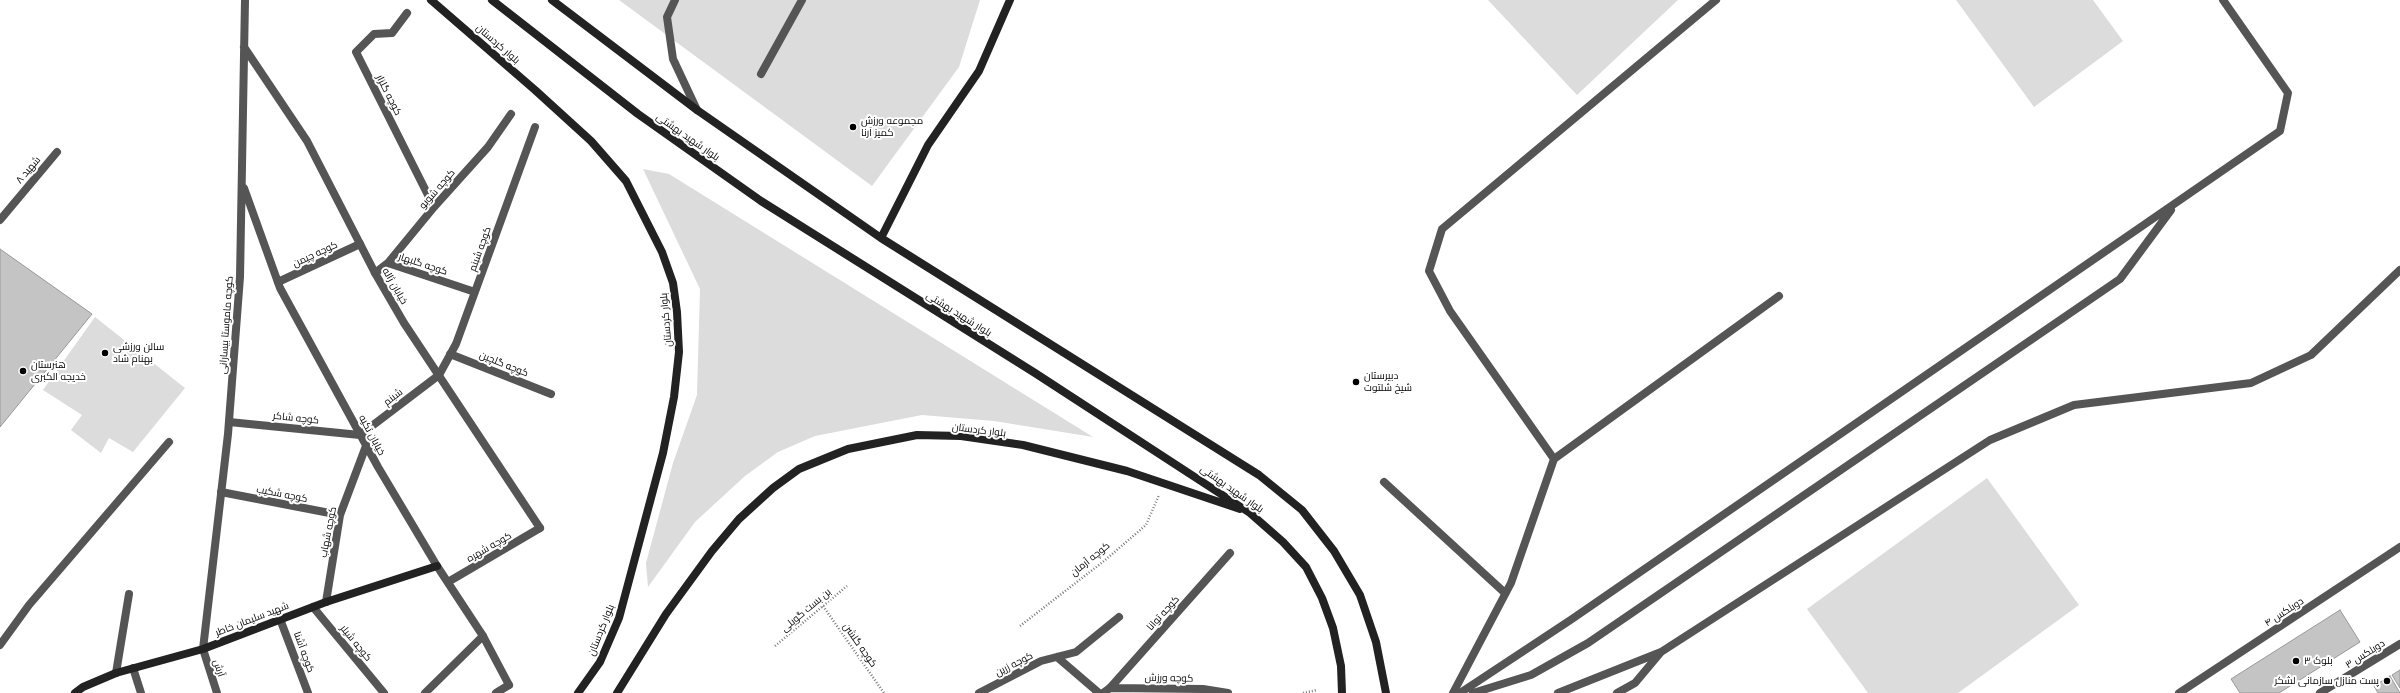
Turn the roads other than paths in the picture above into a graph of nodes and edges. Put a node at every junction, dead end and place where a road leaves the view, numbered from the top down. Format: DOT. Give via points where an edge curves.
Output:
graph roads {
  1 [pos="245,0"];
  2 [pos="431,0"];
  3 [pos="492,0"];
  4 [pos="552,0"];
  5 [pos="675,0"];
  6 [pos="802,0"];
  7 [pos="1010,0"];
  8 [pos="1716,0"];
  9 [pos="2223,0"];
  10 [pos="406,13"];
  11 [pos="244,47"];
  12 [pos="761,74"];
  13 [pos="697,110"];
  14 [pos="511,114"];
  15 [pos="535,127"];
  16 [pos="57,152"];
  17 [pos="242,182"];
  18 [pos="2175,205"];
  19 [pos="434,207"];
  20 [pos="0,220"];
  21 [pos="881,238"];
  22 [pos="360,244"];
  23 [pos="388,264"];
  24 [pos="2400,270"];
  25 [pos="375,273"];
  26 [pos="278,282"];
  27 [pos="475,292"];
  28 [pos="1779,296"];
  29 [pos="450,354"];
  30 [pos="439,375"];
  31 [pos="551,394"];
  32 [pos="229,422"];
  33 [pos="360,435"];
  34 [pos="169,442"];
  35 [pos="366,446"];
  36 [pos="1554,459"];
  37 [pos="1384,482"];
  38 [pos="221,492"];
  39 [pos="1250,512"];
  40 [pos="340,515"];
  41 [pos="540,528"];
  42 [pos="2400,547"];
  43 [pos="1230,552"];
  44 [pos="437,566"];
  45 [pos="448,582"];
  46 [pos="1505,593"];
  47 [pos="129,594"];
  48 [pos="326,602"];
  49 [pos="313,607"];
  50 [pos="1119,617"];
  51 [pos="280,618"];
  52 [pos="483,636"];
  53 [pos="2400,644"];
  54 [pos="0,645"];
  55 [pos="202,650"];
  56 [pos="1661,652"];
  57 [pos="1057,657"];
  58 [pos="133,668"];
  59 [pos="116,673"];
  60 [pos="1107,690"];
  61 [pos="74,693"];
  62 [pos="141,693"];
  63 [pos="217,693"];
  64 [pos="308,693"];
  65 [pos="384,693"];
  66 [pos="425,693"];
  67 [pos="496,693"];
  68 [pos="578,693"];
  69 [pos="617,693"];
  70 [pos="979,693"];
  71 [pos="1099,693"];
  72 [pos="1228,693"];
  73 [pos="1342,693"];
  74 [pos="1386,693"];
  75 [pos="1452,693"];
  76 [pos="1460,693"];
  77 [pos="1473,693"];
  78 [pos="1558,693"];
  79 [pos="1618,693"];
  80 [pos="2179,693"];
  81 [pos="2320,693"];
  1 -- 11 [label="street, کوچه ماموستا بیسارانی"];
  2 -- 68 [label="main road, بلوار کردستان" via="591,141 626,180 662,252 673,283 679,352 674,397 663,453 619,618 600,662"];
  3 -- 39 [label="main road, بلوار شهید بهشتی" via="638,114 761,201"];
  4 -- 13 [label="main road"];
  5 -- 13 [label="street" via="667,17 673,60"];
  6 -- 12 [label="street"];
  7 -- 21 [label="main road" via="979,71 928,145"];
  8 -- 36 [label="street" via="1442,229 1429,271 1450,311"];
  9 -- 18 [label="street" via="2288,93 2280,131"];
  10 -- 19 [label="street, کوچه گلزار" via="392,33 374,34 356,52"];
  11 -- 17 [label="street, کوچه ماموستا بیسارانی"];
  11 -- 22 [label="street, خیابان ژاله" via="307,141"];
  13 -- 21 [label="main road"];
  14 -- 19 [label="street, کوچه شوبو" via="488,147"];
  15 -- 27 [label="street, کوچه شبنم"];
  16 -- 20 [label="street, شهید ۸"];
  17 -- 26 [label="street, خیابان تکیه"];
  17 -- 32 [label="street, کوچه ماموستا بیسارانی" via="240,277"];
  18 -- 76 [label="street"];
  18 -- 77 [label="street" via="2120,279 1588,643 1531,675"];
  19 -- 23 [label="street, کوچه شوبو"];
  21 -- 74 [label="main road" via="1253,471 1302,510 1334,551 1360,595 1376,642"];
  22 -- 25 [label="street, خیابان ژاله"];
  22 -- 26 [label="street, کوچه چیمن"];
  23 -- 25 [label="street, کوچه شوبو"];
  23 -- 27 [label="street, کوچه گلبهار"];
  24 -- 56 [label="street" via="2311,355 2251,383 2074,405 1990,440"];
  25 -- 30 [label="street, خیابان ژاله"];
  26 -- 33 [label="street, خیابان تکیه"];
  27 -- 29 [label="street, کوچه شبنم"];
  28 -- 36 [label="street"];
  29 -- 30 [label="street, کوچه شبنم"];
  29 -- 31 [label="street, کوچه گلچین"];
  30 -- 33 [label="street, شبنم"];
  30 -- 41 [label="street, خیابان ژاله"];
  32 -- 33 [label="street, کوچه شاکر"];
  32 -- 38 [label="street, کوچه ماموستا بیسارانی"];
  33 -- 35 [label="street, خیابان تکیه"];
  34 -- 54 [label="street" via="29,605"];
  35 -- 40 [label="street, کوچه شهاب"];
  35 -- 44 [label="street, خیابان تکیه"];
  36 -- 46 [label="street"];
  37 -- 46 [label="street"];
  38 -- 40 [label="street, کوچه شکیب"];
  38 -- 55 [label="street, کوچه ماموستا بیسارانی"];
  39 -- 69 [label="main road, بلوار کردستان" via="1127,471 1023,445 961,436 917,435 848,449 799,470 773,488 739,519 666,614"];
  39 -- 73 [label="main road, بلوار شهید بهشتی" via="1306,567 1322,598 1333,628 1341,666"];
  40 -- 48 [label="street, کوچه شهاب"];
  41 -- 45 [label="street, کوچه شهره"];
  42 -- 80 [label="street, دوبلکس ۴"];
  43 -- 60 [label="street, کوچه توانا"];
  44 -- 45 [label="street, خیابان تکیه"];
  44 -- 48 [label="main road, شهید سلیمان خاطر"];
  45 -- 52 [label="street, خیابان تکیه"];
  46 -- 75 [label="street"];
  47 -- 59 [label="street"];
  48 -- 49 [label="main road, شهید سلیمان خاطر"];
  49 -- 51 [label="main road, شهید سلیمان خاطر"];
  49 -- 65 [label="street, کوچه شیلر"];
  50 -- 57 [label="street, کوچه زرین" via="1076,652"];
  51 -- 55 [label="main road, شهید سلیمان خاطر"];
  51 -- 64 [label="street, کوچه آشنا"];
  52 -- 66 [label="street"];
  52 -- 67 [label="street, خیابان تکیه" via="509,685"];
  53 -- 81 [label="street, دوبلکس ۳"];
  55 -- 58 [label="main road, شهید سلیمان خاطر"];
  55 -- 63 [label="street, آرش"];
  56 -- 78 [label="street"];
  56 -- 79 [label="street" via="1635,683"];
  57 -- 70 [label="street, کوچه زرین" via="1041,661"];
  57 -- 71 [label="street"];
  58 -- 59 [label="main road, شهید سلیمان خاطر"];
  58 -- 62 [label="street"];
  59 -- 61 [label="main road, شهید سلیمان خاطر"];
  60 -- 72 [label="street, کوچه ورزش" via="1203,689"];
}
